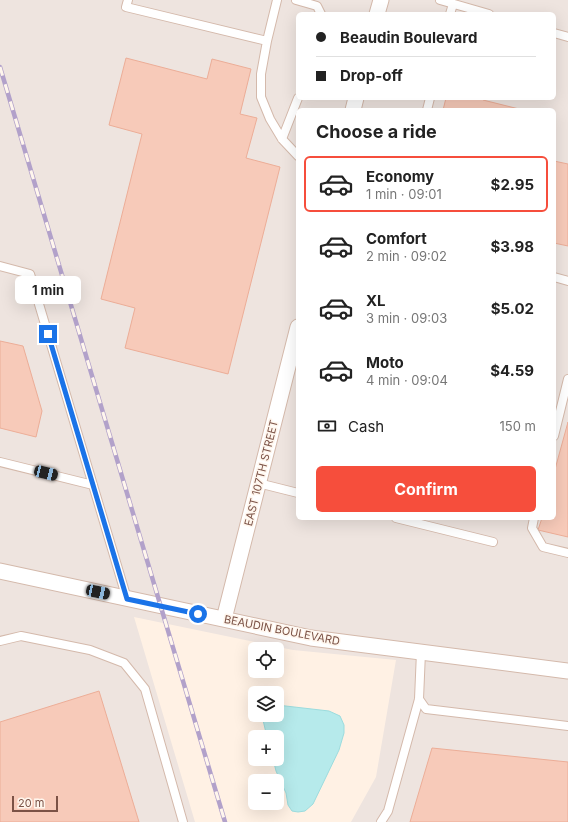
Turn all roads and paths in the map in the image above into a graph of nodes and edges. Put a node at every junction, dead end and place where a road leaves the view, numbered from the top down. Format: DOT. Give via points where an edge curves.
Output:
graph roads {
  1 [pos="128,0"];
  2 [pos="277,0"];
  3 [pos="296,0"];
  4 [pos="381,0"];
  5 [pos="440,0"];
  6 [pos="453,4"];
  7 [pos="320,12"];
  8 [pos="378,12"];
  9 [pos="451,12"];
  10 [pos="482,12"];
  11 [pos="556,34"];
  12 [pos="568,37"];
  13 [pos="267,41"];
  14 [pos="297,100"];
  15 [pos="282,139"];
  16 [pos="296,154"];
  17 [pos="0,266"];
  18 [pos="556,278"];
  19 [pos="568,281"];
  20 [pos="296,335"];
  21 [pos="568,379"];
  22 [pos="556,428"];
  23 [pos="0,462"];
  24 [pos="258,483"];
  25 [pos="93,485"];
  26 [pos="296,492"];
  27 [pos="404,520"];
  28 [pos="534,520"];
  29 [pos="493,542"];
  30 [pos="568,553"];
  31 [pos="0,571"];
  32 [pos="127,599"];
  33 [pos="224,619"];
  34 [pos="0,641"];
  35 [pos="421,652"];
  36 [pos="568,671"];
  37 [pos="419,699"];
  38 [pos="568,726"];
  39 [pos="183,822"];
  40 [pos="381,822"];
  1 -- 13 [label="lane" via="126,7"];
  2 -- 13 [label="lane"];
  3 -- 7 [label="lane" via="317,6"];
  4 -- 8 [label="street"];
  5 -- 6 [label="lane"];
  6 -- 9 [label="lane"];
  6 -- 10 [label="lane"];
  11 -- 12 [label="lane"];
  13 -- 15 [label="lane" via="260,74 261,98"];
  14 -- 15 [label="lane"];
  15 -- 16 [label="lane"];
  17 -- 25 [label="lane" via="30,274"];
  18 -- 19 [label="lane"];
  20 -- 24 [label="street, EAST 107TH STREET"];
  21 -- 22 [label="lane"];
  23 -- 25 [label="lane"];
  24 -- 26 [label="lane"];
  24 -- 33 [label="street, EAST 107TH STREET"];
  25 -- 32 [label="lane"];
  27 -- 29 [label="lane"];
  28 -- 30 [label="lane" via="532,528 544,547"];
  31 -- 32 [label="street, BEAUDIN BOULEVARD"];
  32 -- 33 [label="street, BEAUDIN BOULEVARD"];
  33 -- 35 [label="street, BEAUDIN BOULEVARD" via="311,638"];
  34 -- 39 [label="lane" via="21,636 90,650 124,663 145,689"];
  35 -- 36 [label="street, BEAUDIN BOULEVARD"];
  35 -- 37 [label="lane"];
  37 -- 38 [label="lane" via="426,709"];
  37 -- 40 [label="lane" via="388,811"];
}
